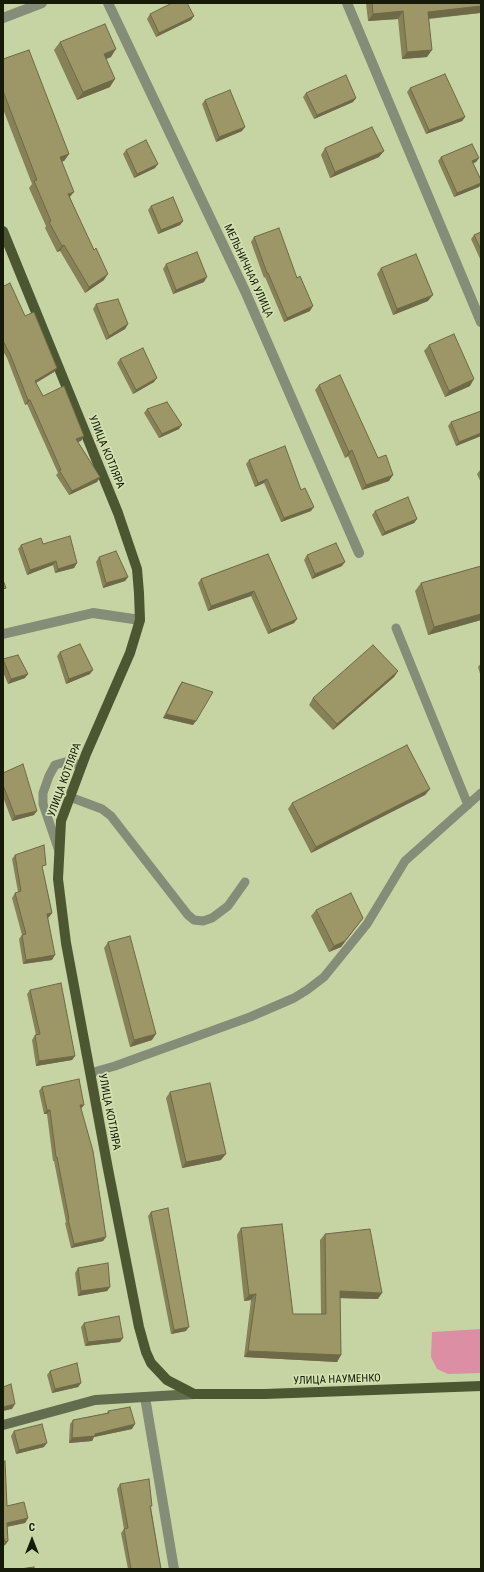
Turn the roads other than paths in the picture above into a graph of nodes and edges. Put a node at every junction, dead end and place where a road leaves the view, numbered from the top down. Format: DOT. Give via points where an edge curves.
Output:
graph roads {
  1 [pos="42,3"];
  2 [pos="108,3"];
  3 [pos="347,3"];
  4 [pos="3,18"];
  5 [pos="3,231"];
  6 [pos="481,322"];
  7 [pos="359,553"];
  8 [pos="140,620"];
  9 [pos="396,628"];
  10 [pos="3,634"];
  11 [pos="82,765"];
  12 [pos="481,794"];
  13 [pos="70,797"];
  14 [pos="468,805"];
  15 [pos="59,852"];
  16 [pos="245,882"];
  17 [pos="90,1073"];
  18 [pos="152,1363"];
  19 [pos="481,1386"];
  20 [pos="194,1394"];
  21 [pos="145,1397"];
  22 [pos="3,1425"];
  23 [pos="174,1569"];
  1 -- 4 [label="street"];
  2 -- 7 [label="street, МЕЛЬНИЧНАЯ УЛИЦА" via="245,291"];
  3 -- 6 [label="street"];
  5 -- 8 [label="main road, УЛИЦА КОТЛЯРА" via="126,534 136,569"];
  8 -- 10 [label="street" via="93,613"];
  8 -- 11 [label="main road, УЛИЦА КОТЛЯРА" via="130,652"];
  9 -- 14 [label="lane"];
  11 -- 13 [label="main road, УЛИЦА КОТЛЯРА"];
  11 -- 15 [label="lane" via="65,762 56,765 43,793 43,804"];
  12 -- 14 [label="lane"];
  13 -- 15 [label="main road, УЛИЦА КОТЛЯРА" via="61,821"];
  13 -- 16 [label="lane" via="102,809 112,816 188,916 194,920 212,918 228,906"];
  14 -- 17 [label="lane" via="405,861 367,924 324,977 306,990 250,1017"];
  15 -- 17 [label="main road, УЛИЦА КОТЛЯРА" via="58,879 66,943"];
  17 -- 18 [label="main road, УЛИЦА КОТЛЯРА" via="139,1327"];
  18 -- 20 [label="main road, УЛИЦА НАУМЕНКО" via="167,1380"];
  19 -- 20 [label="main road, УЛИЦА НАУМЕНКО"];
  20 -- 21 [label="main road, УЛИЦА НАУМЕНКО"];
  21 -- 22 [label="main road, УЛИЦА НАУМЕНКО" via="95,1400"];
  21 -- 23 [label="street"];
}
